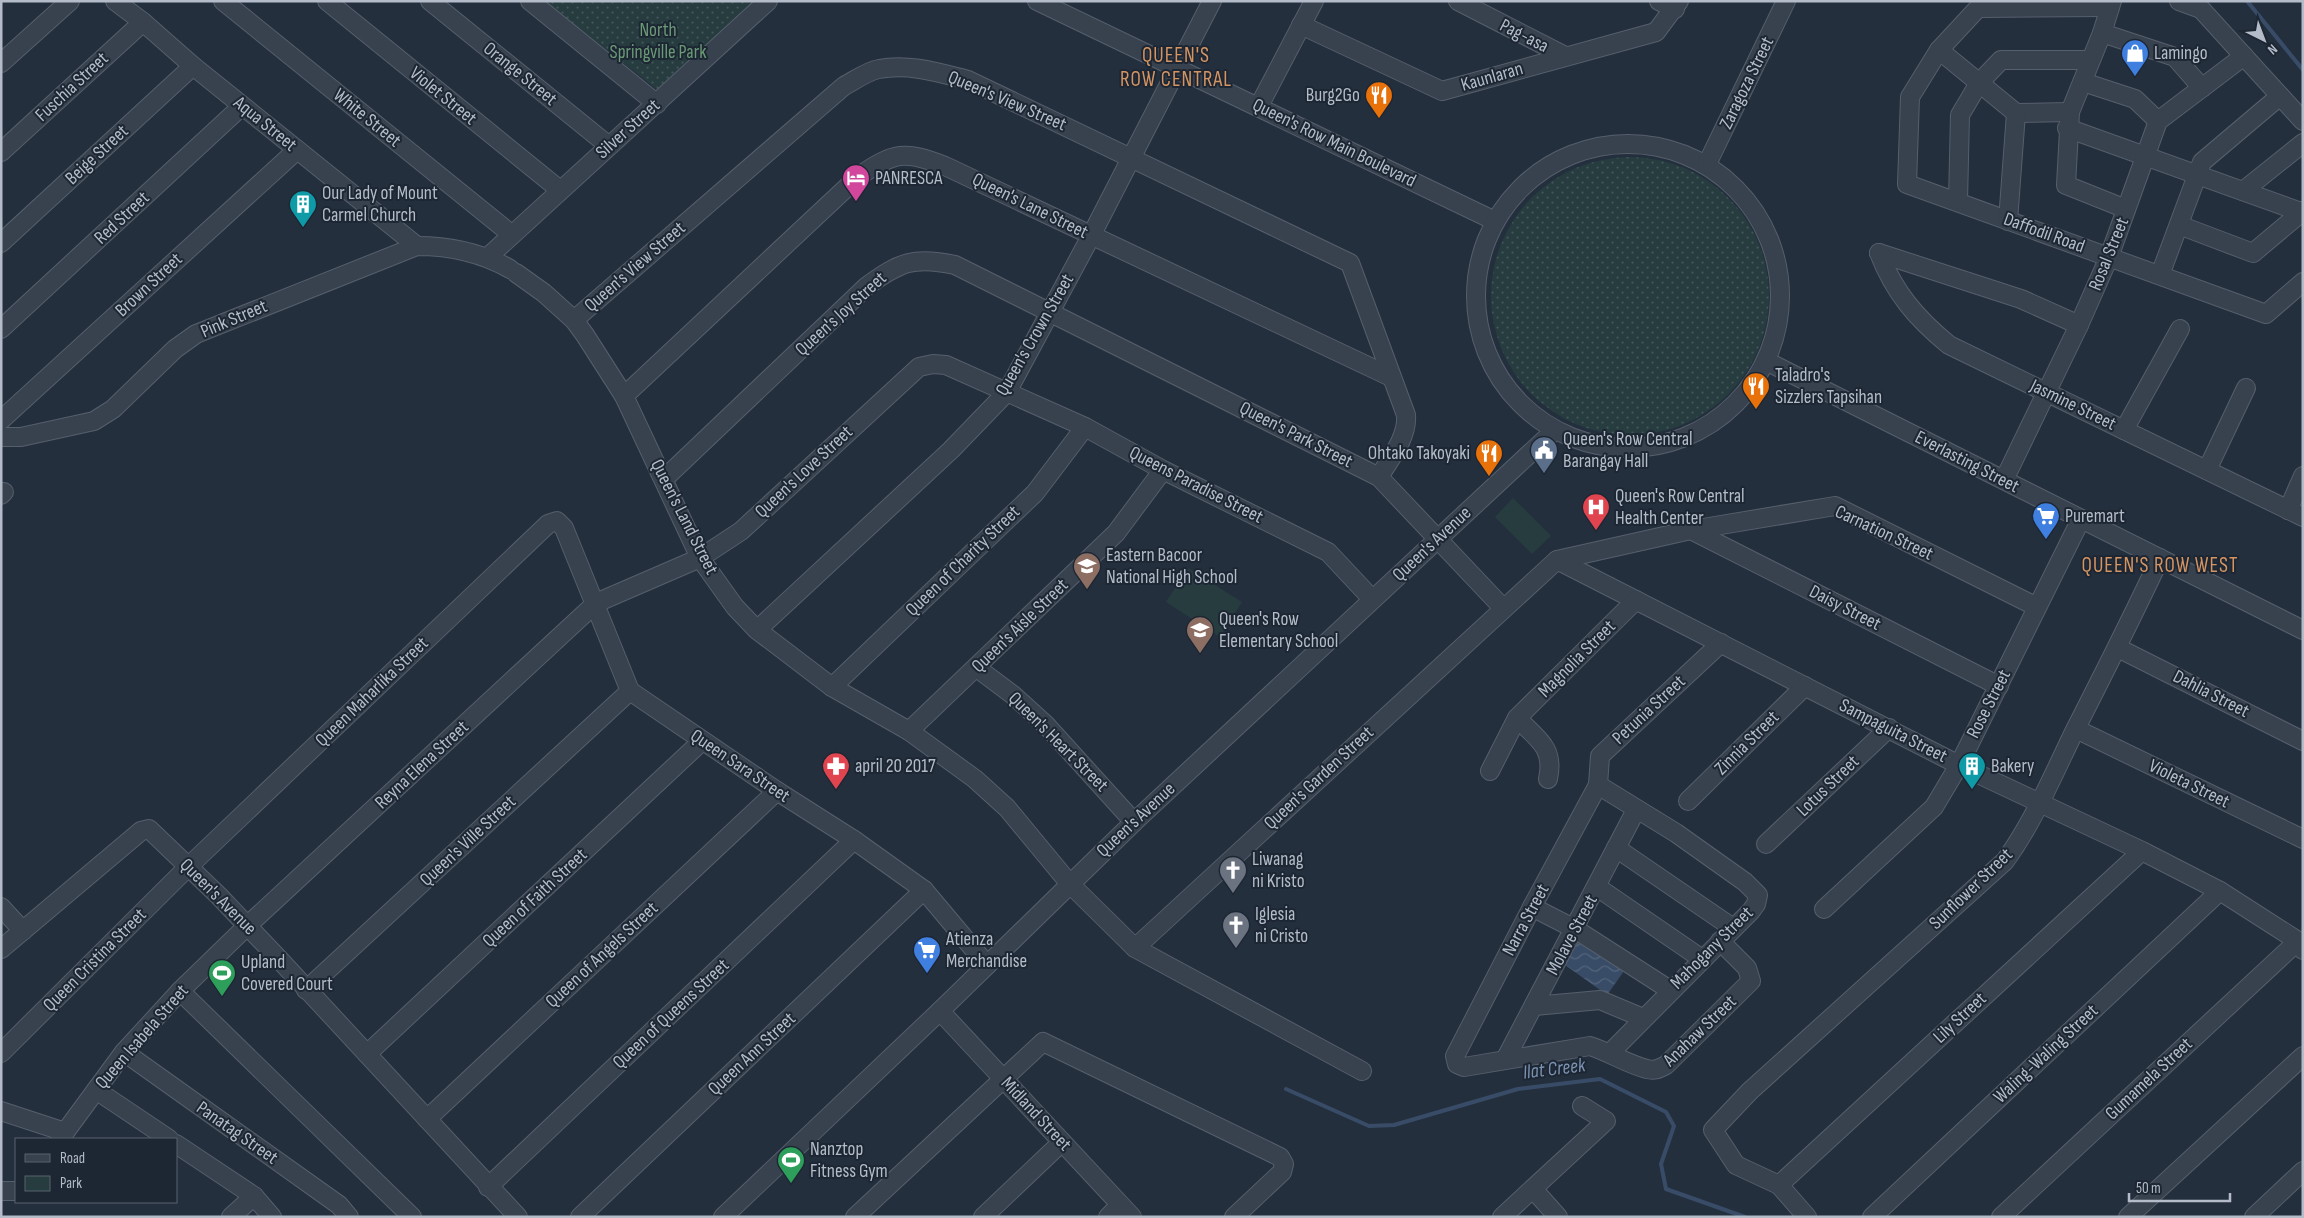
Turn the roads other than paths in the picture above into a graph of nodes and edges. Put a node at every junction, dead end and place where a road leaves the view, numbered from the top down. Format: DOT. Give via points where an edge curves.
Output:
graph roads {
  1 [pos="70,1"];
  2 [pos="115,1"];
  3 [pos="223,1"];
  4 [pos="327,1"];
  5 [pos="430,1"];
  6 [pos="530,1"];
  7 [pos="768,1"];
  8 [pos="1037,1"];
  9 [pos="1212,1"];
  10 [pos="1314,1"];
  11 [pos="1458,1"];
  12 [pos="1659,1"];
  13 [pos="1786,1"];
  14 [pos="2178,1"];
  15 [pos="2111,4"];
  16 [pos="1677,5"];
  17 [pos="143,22"];
  18 [pos="1301,26"];
  19 [pos="2102,33"];
  20 [pos="1939,50"];
  21 [pos="1565,56"];
  22 [pos="2244,56"];
  23 [pos="2089,60"];
  24 [pos="1,63"];
  25 [pos="193,66"];
  26 [pos="1178,68"];
  27 [pos="2083,82"];
  28 [pos="1979,83"];
  29 [pos="2202,88"];
  30 [pos="2280,96"];
  31 [pos="657,104"];
  32 [pos="242,106"];
  33 [pos="1259,106"];
  34 [pos="2016,113"];
  35 [pos="2068,120"];
  36 [pos="2158,121"];
  37 [pos="2303,121"];
  38 [pos="2303,143"];
  39 [pos="609,146"];
  40 [pos="297,150"];
  41 [pos="1,152"];
  42 [pos="2146,156"];
  43 [pos="1131,158"];
  44 [pos="1707,164"];
  45 [pos="2198,175"];
  46 [pos="560,190"];
  47 [pos="2243,191"];
  48 [pos="1958,200"];
  49 [pos="2126,209"];
  50 [pos="2302,211"];
  51 [pos="1495,221"];
  52 [pos="2008,221"];
  53 [pos="2179,225"];
  54 [pos="511,234"];
  55 [pos="1091,236"];
  56 [pos="1,243"];
  57 [pos="417,246"];
  58 [pos="488,257"];
  59 [pos="2109,257"];
  60 [pos="2160,276"];
  61 [pos="2303,282"];
  62 [pos="1051,312"];
  63 [pos="574,320"];
  64 [pos="2079,325"];
  65 [pos="1,329"];
  66 [pos="2180,329"];
  67 [pos="1766,360"];
  68 [pos="1391,377"];
  69 [pos="2246,388"];
  70 [pos="1007,392"];
  71 [pos="2047,392"];
  72 [pos="624,396"];
  73 [pos="1,420"];
  74 [pos="1084,427"];
  75 [pos="1555,430"];
  76 [pos="2124,430"];
  77 [pos="1,437"];
  78 [pos="1164,470"];
  79 [pos="2207,470"];
  80 [pos="2303,476"];
  81 [pos="1379,477"];
  82 [pos="665,478"];
  83 [pos="2004,480"];
  84 [pos="2295,513"];
  85 [pos="2081,519"];
  86 [pos="1691,530"];
  87 [pos="1439,538"];
  88 [pos="700,558"];
  89 [pos="2160,558"];
  90 [pos="1556,560"];
  91 [pos="1372,599"];
  92 [pos="1636,600"];
  93 [pos="596,603"];
  94 [pos="2037,607"];
  95 [pos="1503,608"];
  96 [pos="758,630"];
  97 [pos="2303,630"];
  98 [pos="1721,644"];
  99 [pos="2118,648"];
  100 [pos="977,668"];
  101 [pos="1805,686"];
  102 [pos="1999,686"];
  103 [pos="832,687"];
  104 [pos="630,691"];
  105 [pos="1517,718"];
  106 [pos="1889,728"];
  107 [pos="2076,729"];
  108 [pos="909,731"];
  109 [pos="2303,740"];
  110 [pos="702,741"];
  111 [pos="1958,765"];
  112 [pos="1490,771"];
  113 [pos="1548,779"];
  114 [pos="1598,785"];
  115 [pos="777,791"];
  116 [pos="1688,801"];
  117 [pos="2039,804"];
  118 [pos="1636,810"];
  119 [pos="1134,822"];
  120 [pos="2303,839"];
  121 [pos="854,840"];
  122 [pos="1766,844"];
  123 [pos="1616,848"];
  124 [pos="2142,851"];
  125 [pos="188,866"];
  126 [pos="1069,883"];
  127 [pos="1597,887"];
  128 [pos="924,890"];
  129 [pos="2220,891"];
  130 [pos="1,907"];
  131 [pos="1532,907"];
  132 [pos="1824,909"];
  133 [pos="247,926"];
  134 [pos="1733,928"];
  135 [pos="1575,929"];
  136 [pos="23,931"];
  137 [pos="1720,941"];
  138 [pos="2300,945"];
  139 [pos="1135,948"];
  140 [pos="1,949"];
  141 [pos="1702,959"];
  142 [pos="987,964"];
  143 [pos="306,990"];
  144 [pos="1670,990"];
  145 [pos="180,991"];
  146 [pos="1534,1006"];
  147 [pos="940,1011"];
  148 [pos="1643,1018"];
  149 [pos="124,1052"];
  150 [pos="1,1053"];
  151 [pos="1610,1053"];
  152 [pos="367,1054"];
  153 [pos="1456,1056"];
  154 [pos="2303,1056"];
  155 [pos="1506,1058"];
  156 [pos="1362,1071"];
  157 [pos="1002,1078"];
  158 [pos="96,1090"];
  159 [pos="1582,1106"];
  160 [pos="1,1111"];
  161 [pos="427,1119"];
  162 [pos="62,1136"];
  163 [pos="168,1138"];
  164 [pos="1062,1142"];
  165 [pos="178,1145"];
  166 [pos="2303,1171"];
  167 [pos="1779,1185"];
  168 [pos="488,1187"];
  169 [pos="1533,1189"];
  170 [pos="1,1191"];
  171 [pos="15,1191"];
  172 [pos="254,1196"];
  173 [pos="1120,1213"];
  174 [pos="231,1217"];
  175 [pos="272,1217"];
  176 [pos="349,1217"];
  177 [pos="412,1217"];
  178 [pos="518,1217"];
  179 [pos="580,1217"];
  180 [pos="723,1217"];
  181 [pos="855,1217"];
  182 [pos="983,1217"];
  183 [pos="1234,1217"];
  184 [pos="1502,1217"];
  185 [pos="1558,1217"];
  186 [pos="1807,1217"];
  187 [pos="1872,1217"];
  188 [pos="2001,1217"];
  189 [pos="2128,1217"];
  190 [pos="2254,1217"];
  1 -- 24 [label="street"];
  2 -- 17 [label="street, Aqua Street"];
  3 -- 54 [label="street, White Street"];
  4 -- 46 [label="street, Violet Street"];
  5 -- 39 [label="street, Orange Street"];
  6 -- 31 [label="street"];
  7 -- 31 [label="street, Silver Street"];
  8 -- 26 [label="street, Queen's Row Main Boulevard"];
  9 -- 26 [label="street, Queen's Crown Street"];
  10 -- 18 [label="street"];
  11 -- 21 [label="street, Pag-asa"];
  12 -- 16 [label="street"];
  13 -- 44 [label="street, Zaragoza Street"];
  14 -- 22 [label="street" via="2201,10"];
  15 -- 19 [label="street"];
  15 -- 20 [label="street" via="1978,8"];
  16 -- 21 [label="street, Kaunlaran" via="1656,32"];
  17 -- 25 [label="street, Aqua Street"];
  17 -- 41 [label="street, Fuschia Street"];
  18 -- 21 [label="street, Kaunlaran" via="1442,92"];
  18 -- 33 [label="street"];
  19 -- 23 [label="street"];
  19 -- 29 [label="street" via="2175,58"];
  20 -- 28 [label="street"];
  20 -- 48 [label="street, Daffodil Road" via="1910,97 1907,184"];
  22 -- 29 [label="street"];
  22 -- 30 [label="street"];
  23 -- 27 [label="street"];
  23 -- 28 [label="street" via="2001,60"];
  25 -- 32 [label="street, Aqua Street"];
  25 -- 56 [label="street, Beige Street"];
  26 -- 33 [label="street, Queen's Row Main Boulevard"];
  26 -- 43 [label="street, Queen's Crown Street"];
  27 -- 35 [label="street"];
  27 -- 36 [label="street" via="2135,99"];
  28 -- 34 [label="street"];
  28 -- 48 [label="street" via="1960,115"];
  29 -- 36 [label="street"];
  30 -- 37 [label="street"];
  30 -- 45 [label="street" via="2202,162"];
  31 -- 39 [label="street, Silver Street"];
  32 -- 40 [label="street, Aqua Street"];
  32 -- 65 [label="street, Red Street"];
  33 -- 51 [label="street, Queen's Row Main Boulevard"];
  34 -- 35 [label="street"];
  34 -- 52 [label="street"];
  35 -- 42 [label="street"];
  35 -- 49 [label="street" via="2066,185"];
  36 -- 42 [label="street, Rosal Street"];
  38 -- 47 [label="street"];
  39 -- 46 [label="street, Silver Street"];
  40 -- 57 [label="street, Aqua Street"];
  40 -- 73 [label="street, Brown Street"];
  42 -- 45 [label="street"];
  42 -- 49 [label="street, Rosal Street"];
  43 -- 55 [label="street, Queen's Crown Street"];
  43 -- 63 [label="street, Queen's View Street" via="968,80 906,67 878,69 844,86"];
  43 -- 68 [label="street, Queen's View Street" via="1350,264"];
  44 -- 51 [label="street" via="1663,147 1616,143 1592,147 1556,162 1530,180 1512,196"];
  44 -- 67 [label="street" via="1751,204 1774,251 1779,272 1780,310"];
  45 -- 47 [label="street"];
  45 -- 53 [label="street"];
  46 -- 54 [label="street, Silver Street"];
  47 -- 50 [label="street"];
  48 -- 52 [label="street, Daffodil Road"];
  49 -- 59 [label="street, Rosal Street"];
  50 -- 53 [label="street" via="2253,253"];
  51 -- 75 [label="street" via="1482,255 1476,284 1476,306 1485,349 1502,381 1520,404"];
  52 -- 59 [label="street, Daffodil Road"];
  53 -- 60 [label="street"];
  54 -- 58 [label="street, Silver Street"];
  55 -- 62 [label="street, Queen's Crown Street"];
  55 -- 68 [label="street, Queen's Lane Street"];
  55 -- 72 [label="street, Queen's Lane Street" via="922,157 903,155 881,161 859,176"];
  57 -- 58 [label="street, Pink Street" via="440,246"];
  57 -- 77 [label="street, Pink Street" via="196,334 175,349 113,409 94,421 20,437"];
  58 -- 63 [label="street, Queen's Land Street" via="544,293"];
  59 -- 60 [label="street, Daffodil Road"];
  59 -- 64 [label="street, Rosal Street"];
  60 -- 61 [label="street, Daffodil Road" via="2266,314"];
  62 -- 70 [label="street, Queen's Crown Street"];
  62 -- 81 [label="street, Queen's Park Street"];
  62 -- 82 [label="street, Queen's Joy Street" via="955,265 930,259 906,262 867,286"];
  63 -- 72 [label="street, Queen's Land Street"];
  64 -- 71 [label="street, Rosal Street"];
  64 -- 71 [label="street, Jasmine Street" via="2021,299 1879,253 1889,278 1923,324 1948,345"];
  66 -- 76 [label="street"];
  67 -- 75 [label="street" via="1758,376 1735,404 1707,426 1675,440 1640,448 1605,447"];
  67 -- 83 [label="street, Everlasting Street"];
  68 -- 81 [label="street" via="1407,422 1401,440"];
  69 -- 79 [label="street"];
  70 -- 74 [label="street, Queens Paradise Street"];
  70 -- 88 [label="street, Queen's Love Street" via="946,365 919,367 741,531"];
  70 -- 96 [label="street, Queen's Crown Street" via="951,450"];
  71 -- 76 [label="street, Jasmine Street"];
  71 -- 83 [label="street, Rosal Street"];
  72 -- 82 [label="street, Queen's Land Street"];
  74 -- 78 [label="street, Queens Paradise Street"];
  74 -- 103 [label="street, Queen of Charity Street" via="1035,493"];
  75 -- 87 [label="street, Queen's Avenue"];
  76 -- 79 [label="street, Jasmine Street"];
  78 -- 91 [label="street, Queens Paradise Street" via="1328,552"];
  78 -- 100 [label="street, Queen's Aisle Street" via="1116,533"];
  79 -- 84 [label="street, Jasmine Street"];
  80 -- 84 [label="street"];
  81 -- 87 [label="street, Queen's Park Street"];
  82 -- 88 [label="street, Queen's Land Street"];
  83 -- 85 [label="street, Everlasting Street"];
  85 -- 89 [label="street, Everlasting Street"];
  85 -- 94 [label="street, Rose Street"];
  86 -- 90 [label="street, Carnation Street"];
  86 -- 94 [label="street, Carnation Street" via="1835,506"];
  86 -- 102 [label="street, Daisy Street"];
  87 -- 91 [label="street, Queen's Avenue"];
  87 -- 95 [label="street, Queen's Park Street"];
  88 -- 93 [label="street, Queen's Love Street"];
  88 -- 96 [label="street, Queen's Land Street" via="735,607"];
  89 -- 97 [label="street, Everlasting Street"];
  89 -- 99 [label="street, Sunflower Street"];
  90 -- 92 [label="street, Sampaguita Street"];
  90 -- 95 [label="street, Carnation Street"];
  91 -- 119 [label="street, Queen's Avenue"];
  92 -- 98 [label="street, Sampaguita Street"];
  92 -- 105 [label="street, Magnolia Street"];
  93 -- 104 [label="street"];
  93 -- 125 [label="street, Queen Maharlika Street" via="564,528 557,521 548,524"];
  93 -- 133 [label="street, Reyna Elena Street"];
  94 -- 102 [label="street, Rose Street"];
  95 -- 139 [label="street, Queen's Garden Street"];
  96 -- 103 [label="street, Queen's Land Street"];
  98 -- 101 [label="street, Sampaguita Street"];
  98 -- 114 [label="street, Petunia Street" via="1600,756"];
  99 -- 107 [label="street, Sunflower Street"];
  99 -- 109 [label="street, Dahlia Street"];
  100 -- 108 [label="street, Queen's Aisle Street"];
  100 -- 119 [label="street, Queen's Heart Street" via="1046,725"];
  101 -- 106 [label="street, Sampaguita Street"];
  101 -- 116 [label="street, Zinnia Street"];
  102 -- 111 [label="street, Rose Street"];
  103 -- 108 [label="street, Queen's Land Street"];
  104 -- 110 [label="street, Queen Sara Street"];
  104 -- 143 [label="street, Queen's Ville Street"];
  105 -- 112 [label="street, Magnolia Street"];
  105 -- 113 [label="street" via="1549,754"];
  106 -- 111 [label="street, Sampaguita Street"];
  106 -- 122 [label="street, Lotus Street"];
  107 -- 117 [label="street, Sunflower Street"];
  107 -- 120 [label="street, Violeta Street"];
  108 -- 126 [label="street, Queen's Land Street" via="975,779 1007,808"];
  110 -- 115 [label="street, Queen Sara Street"];
  110 -- 152 [label="street, Queen of Faith Street"];
  111 -- 117 [label="street, Sampaguita Street"];
  111 -- 132 [label="street, Rose Street" via="1934,807"];
  114 -- 118 [label="street, Mahogany Street"];
  114 -- 131 [label="street, Narra Street"];
  115 -- 121 [label="street, Queen Sara Street"];
  115 -- 161 [label="street, Queen of Angels Street"];
  117 -- 124 [label="street, Sampaguita Street"];
  117 -- 167 [label="street, Sunflower Street" via="2005,861 1750,1090 1713,1130 1736,1165"];
  118 -- 123 [label="street, Molave Street"];
  118 -- 134 [label="street, Mahogany Street" via="1676,833 1758,895 1756,904"];
  119 -- 126 [label="street, Queen's Avenue"];
  121 -- 128 [label="street, Queen Sara Street"];
  121 -- 168 [label="street, Queen of Queens Street"];
  123 -- 127 [label="street, Molave Street"];
  123 -- 134 [label="street"];
  124 -- 129 [label="street, Sampaguita Street"];
  124 -- 167 [label="street, Lily Street"];
  125 -- 133 [label="street, Queen's Avenue"];
  125 -- 136 [label="street, Queen's Avenue" via="149,828 141,831"];
  125 -- 150 [label="street, Queen Cristina Street"];
  126 -- 139 [label="street"];
  126 -- 142 [label="street, Queen's Avenue"];
  127 -- 135 [label="street, Molave Street"];
  127 -- 141 [label="street"];
  128 -- 142 [label="street, Queen Sara Street"];
  128 -- 179 [label="street, Queen Ann Street"];
  129 -- 138 [label="street, Sampaguita Street"];
  129 -- 187 [label="street, Waling-Waling Street"];
  130 -- 136 [label="street"];
  131 -- 135 [label="street"];
  131 -- 153 [label="street, Narra Street"];
  133 -- 143 [label="street, Queen's Avenue"];
  133 -- 145 [label="street, Queen Isabela Street"];
  134 -- 137 [label="street, Mahogany Street"];
  135 -- 144 [label="street"];
  135 -- 146 [label="street, Molave Street"];
  136 -- 140 [label="street, Queen's Avenue"];
  137 -- 141 [label="street, Mahogany Street"];
  137 -- 151 [label="street, Anahaw Street" via="1748,968 1751,981 1666,1066 1647,1070"];
  138 -- 188 [label="street, Gumamela Street"];
  139 -- 156 [label="street"];
  141 -- 144 [label="street, Mahogany Street"];
  142 -- 147 [label="street, Queen's Avenue"];
  143 -- 152 [label="street, Queen's Avenue"];
  144 -- 148 [label="street, Mahogany Street"];
  145 -- 149 [label="street, Queen Isabela Street"];
  145 -- 177 [label="street"];
  146 -- 148 [label="street" via="1600,1000"];
  146 -- 155 [label="street, Molave Street"];
  147 -- 157 [label="street, Midland Street"];
  147 -- 180 [label="street, Queen's Avenue"];
  148 -- 151 [label="street, Mahogany Street"];
  149 -- 158 [label="street, Queen Isabela Street"];
  149 -- 176 [label="street, Panatag Street" via="338,1205"];
  151 -- 155 [label="street, Anahaw Street" via="1590,1046"];
  152 -- 161 [label="street, Queen's Avenue"];
  153 -- 155 [label="street, Anahaw Street" via="1457,1064 1464,1067"];
  154 -- 189 [label="street"];
  157 -- 164 [label="street, Midland Street"];
  157 -- 181 [label="street"];
  157 -- 183 [label="street" via="1042,1042 1280,1157 1284,1164 1282,1172"];
  158 -- 162 [label="street, Queen Isabela Street"];
  158 -- 163 [label="street"];
  159 -- 169 [label="street" via="1606,1121"];
  160 -- 162 [label="street"];
  161 -- 168 [label="street, Queen's Avenue"];
  164 -- 173 [label="street, Midland Street"];
  164 -- 182 [label="street"];
  165 -- 172 [label="street"];
  166 -- 190 [label="street"];
  167 -- 186 [label="street"];
  168 -- 178 [label="street, Queen's Avenue"];
  169 -- 184 [label="street"];
  169 -- 185 [label="street"];
  170 -- 171 [label="street"];
  172 -- 174 [label="street"];
  172 -- 175 [label="street"];
}
